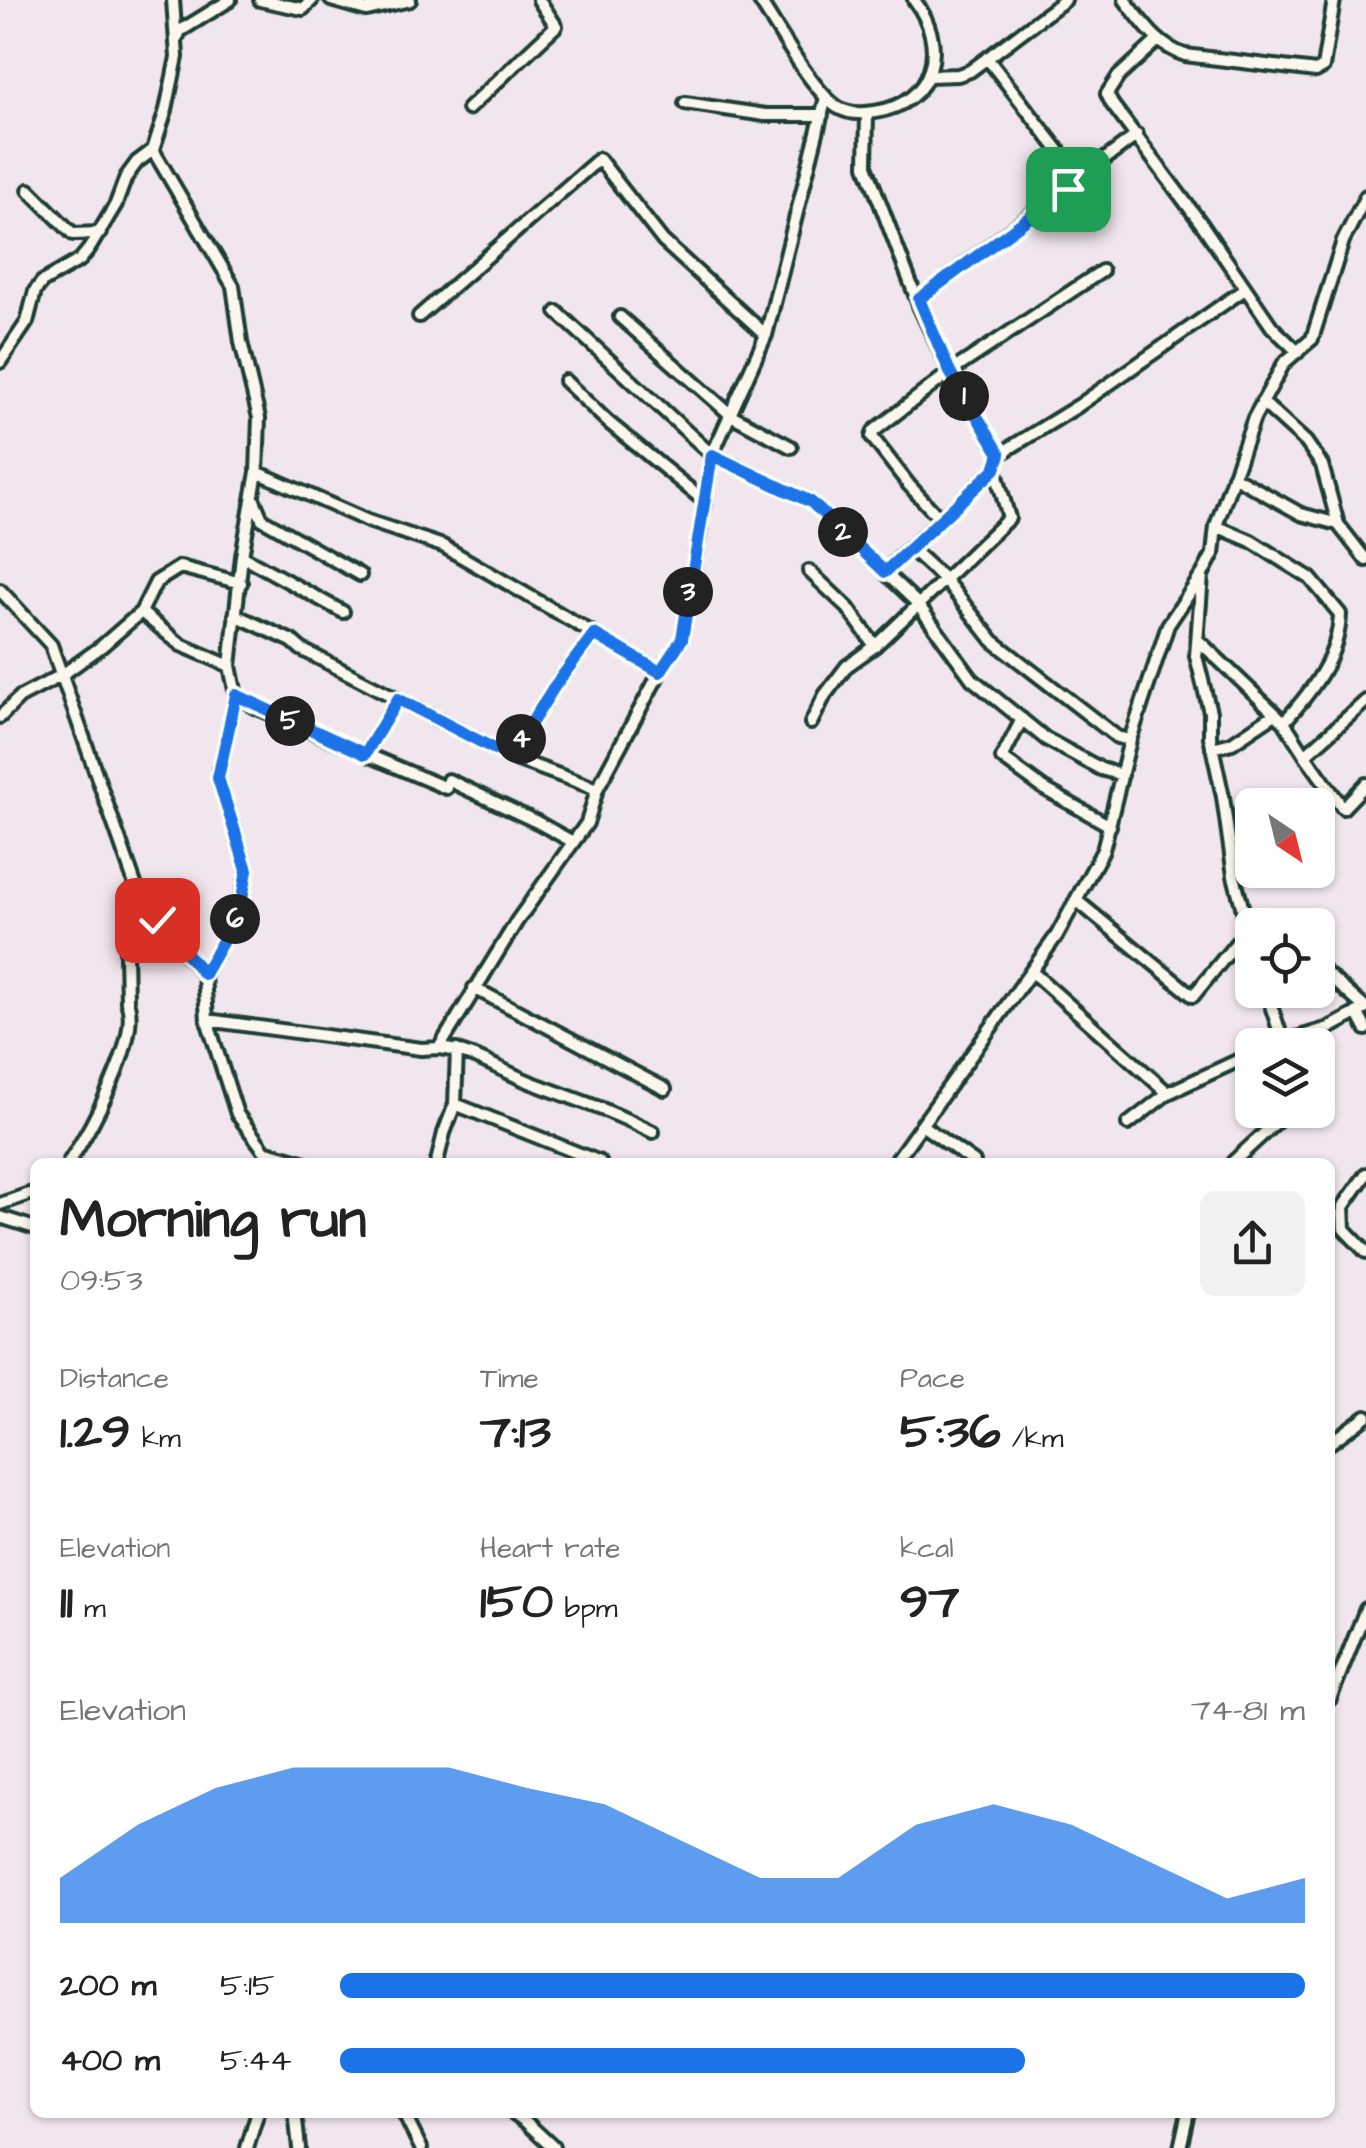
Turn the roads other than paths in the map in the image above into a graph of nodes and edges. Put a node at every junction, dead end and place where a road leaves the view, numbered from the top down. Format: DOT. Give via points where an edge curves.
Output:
graph roads {
  1 [pos="173,0"];
  2 [pos="230,0"];
  3 [pos="260,0"];
  4 [pos="312,0"];
  5 [pos="331,0"];
  6 [pos="410,0"];
  7 [pos="539,0"];
  8 [pos="759,0"];
  9 [pos="936,0"];
  10 [pos="1065,0"];
  11 [pos="1125,0"];
  12 [pos="1334,0"];
  13 [pos="918,5"];
  14 [pos="1157,41"];
  15 [pos="175,44"];
  16 [pos="987,58"];
  17 [pos="928,76"];
  18 [pos="826,98"];
  19 [pos="685,103"];
  20 [pos="468,109"];
  21 [pos="867,114"];
  22 [pos="822,115"];
  23 [pos="1137,135"];
  24 [pos="154,150"];
  25 [pos="1080,178"];
  26 [pos="29,190"];
  27 [pos="1366,196"];
  28 [pos="100,234"];
  29 [pos="1102,272"];
  30 [pos="1245,289"];
  31 [pos="919,299"];
  32 [pos="557,312"];
  33 [pos="419,316"];
  34 [pos="620,317"];
  35 [pos="766,335"];
  36 [pos="1298,352"];
  37 [pos="0,362"];
  38 [pos="950,372"];
  39 [pos="566,382"];
  40 [pos="1262,402"];
  41 [pos="731,414"];
  42 [pos="791,447"];
  43 [pos="1000,454"];
  44 [pos="712,455"];
  45 [pos="995,469"];
  46 [pos="257,472"];
  47 [pos="1234,476"];
  48 [pos="253,497"];
  49 [pos="703,500"];
  50 [pos="942,520"];
  51 [pos="1338,524"];
  52 [pos="1216,526"];
  53 [pos="910,548"];
  54 [pos="242,556"];
  55 [pos="1366,560"];
  56 [pos="809,571"];
  57 [pos="885,572"];
  58 [pos="360,575"];
  59 [pos="1202,575"];
  60 [pos="945,580"];
  61 [pos="241,583"];
  62 [pos="0,590"];
  63 [pos="917,603"];
  64 [pos="141,612"];
  65 [pos="343,612"];
  66 [pos="235,615"];
  67 [pos="594,634"];
  68 [pos="1198,640"];
  69 [pos="875,646"];
  70 [pos="230,666"];
  71 [pos="660,672"];
  72 [pos="62,675"];
  73 [pos="236,695"];
  74 [pos="398,699"];
  75 [pos="1366,701"];
  76 [pos="1275,714"];
  77 [pos="0,717"];
  78 [pos="1022,718"];
  79 [pos="1284,722"];
  80 [pos="811,724"];
  81 [pos="1130,740"];
  82 [pos="1212,748"];
  83 [pos="365,754"];
  84 [pos="1305,755"];
  85 [pos="510,757"];
  86 [pos="1122,776"];
  87 [pos="1366,784"];
  88 [pos="597,789"];
  89 [pos="1110,826"];
  90 [pos="573,842"];
  91 [pos="1076,900"];
  92 [pos="1243,908"];
  93 [pos="157,920"];
  94 [pos="1235,948"];
  95 [pos="1032,972"];
  96 [pos="204,974"];
  97 [pos="1335,983"];
  98 [pos="474,988"];
  99 [pos="1362,1009"];
  100 [pos="207,1020"];
  101 [pos="1329,1028"];
  102 [pos="1366,1030"];
  103 [pos="439,1048"];
  104 [pos="457,1050"];
  105 [pos="1235,1062"];
  106 [pos="665,1089"];
  107 [pos="1168,1093"];
  108 [pos="455,1104"];
  109 [pos="1128,1124"];
  110 [pos="923,1126"];
  111 [pos="1270,1128"];
  112 [pos="653,1132"];
  113 [pos="266,1152"];
  114 [pos="71,1158"];
  115 [pos="270,1158"];
  116 [pos="288,1158"];
  117 [pos="438,1158"];
  118 [pos="590,1158"];
  119 [pos="902,1158"];
  120 [pos="968,1158"];
  121 [pos="1237,1158"];
  122 [pos="1366,1174"];
  123 [pos="30,1194"];
  124 [pos="0,1204"];
  125 [pos="0,1217"];
  126 [pos="30,1226"];
  127 [pos="1366,1252"];
  128 [pos="1366,1416"];
  129 [pos="1335,1439"];
  130 [pos="1366,1610"];
  131 [pos="1335,1687"];
  132 [pos="256,2118"];
  133 [pos="297,2118"];
  134 [pos="405,2118"];
  135 [pos="520,2118"];
  136 [pos="1187,2118"];
  137 [pos="553,2147"];
  138 [pos="247,2148"];
  139 [pos="300,2148"];
  140 [pos="421,2148"];
  141 [pos="1180,2148"];
  1 -- 15 [label="street"];
  2 -- 15 [label="street" via="180,31"];
  3 -- 4 [label="street" via="303,9"];
  5 -- 6 [label="street" via="366,10"];
  7 -- 20 [label="street" via="556,26"];
  8 -- 18 [label="street"];
  9 -- 13 [label="street"];
  10 -- 16 [label="street"];
  11 -- 14 [label="street"];
  12 -- 14 [label="street" via="1324,67 1316,72 1186,56"];
  13 -- 17 [label="street" via="932,33"];
  14 -- 23 [label="street" via="1108,94"];
  15 -- 24 [label="street" via="174,78"];
  16 -- 17 [label="street" via="958,75"];
  16 -- 25 [label="street"];
  17 -- 21 [label="street" via="906,102"];
  18 -- 21 [label="street" via="846,112"];
  18 -- 22 [label="street"];
  19 -- 22 [label="street"];
  21 -- 31 [label="street" via="866,166"];
  22 -- 35 [label="street"];
  23 -- 25 [label="street"];
  23 -- 30 [label="street"];
  24 -- 28 [label="street" via="126,178"];
  24 -- 46 [label="street" via="233,286 259,418"];
  25 -- 31 [label="street"];
  26 -- 28 [label="street" via="73,234"];
  27 -- 36 [label="street" via="1343,241 1312,339"];
  28 -- 37 [label="street" via="80,260 42,282 27,322"];
  29 -- 38 [label="street"];
  30 -- 36 [label="street"];
  30 -- 43 [label="street"];
  31 -- 38 [label="street"];
  32 -- 44 [label="street"];
  33 -- 35 [label="street" via="599,159 663,241"];
  34 -- 41 [label="street"];
  35 -- 41 [label="street"];
  36 -- 40 [label="street"];
  38 -- 43 [label="street"];
  38 -- 50 [label="street" via="872,436"];
  39 -- 49 [label="street"];
  40 -- 47 [label="street"];
  40 -- 51 [label="street" via="1322,465"];
  41 -- 42 [label="street"];
  41 -- 44 [label="street"];
  43 -- 45 [label="street"];
  44 -- 49 [label="street"];
  44 -- 57 [label="street" via="811,502"];
  45 -- 50 [label="street"];
  45 -- 60 [label="street" via="1010,518"];
  46 -- 48 [label="street"];
  46 -- 67 [label="street" via="444,546"];
  47 -- 51 [label="street" via="1301,514"];
  47 -- 52 [label="street"];
  48 -- 54 [label="street"];
  48 -- 58 [label="street" via="262,518"];
  49 -- 71 [label="street" via="682,639"];
  50 -- 53 [label="street"];
  51 -- 55 [label="street"];
  52 -- 59 [label="street" via="1214,554"];
  52 -- 79 [label="street" via="1310,578 1340,614 1340,632 1316,686"];
  53 -- 57 [label="street"];
  53 -- 60 [label="street"];
  54 -- 61 [label="street"];
  54 -- 65 [label="street"];
  56 -- 69 [label="street"];
  57 -- 63 [label="street"];
  59 -- 68 [label="street"];
  59 -- 81 [label="street" via="1168,625"];
  60 -- 63 [label="street"];
  60 -- 81 [label="street" via="993,642 1117,737"];
  61 -- 64 [label="street" via="180,567 156,582"];
  61 -- 66 [label="street"];
  62 -- 72 [label="street" via="51,645"];
  63 -- 69 [label="street"];
  63 -- 78 [label="street" via="972,679"];
  64 -- 70 [label="street" via="181,645"];
  64 -- 72 [label="street"];
  66 -- 70 [label="street"];
  66 -- 74 [label="street"];
  67 -- 71 [label="street"];
  67 -- 85 [label="street"];
  68 -- 76 [label="street"];
  68 -- 82 [label="street"];
  69 -- 80 [label="street" via="847,666"];
  70 -- 73 [label="street"];
  71 -- 88 [label="street"];
  72 -- 77 [label="street"];
  72 -- 93 [label="street" via="142,904"];
  73 -- 83 [label="street"];
  73 -- 96 [label="street" via="218,778 247,870 240,911"];
  74 -- 83 [label="street"];
  74 -- 85 [label="street"];
  75 -- 84 [label="street"];
  76 -- 79 [label="street"];
  76 -- 82 [label="street" via="1232,743"];
  78 -- 86 [label="street" via="1046,739"];
  78 -- 89 [label="street" via="1002,758"];
  79 -- 84 [label="street"];
  81 -- 86 [label="street"];
  82 -- 92 [label="street"];
  83 -- 90 [label="street"];
  84 -- 87 [label="street" via="1342,808"];
  85 -- 88 [label="street"];
  86 -- 89 [label="street"];
  88 -- 90 [label="street"];
  89 -- 91 [label="street"];
  90 -- 98 [label="street"];
  91 -- 94 [label="street" via="1193,996"];
  91 -- 95 [label="street"];
  93 -- 96 [label="street"];
  93 -- 114 [label="street" via="137,928 126,952 130,1009 123,1055"];
  95 -- 107 [label="street"];
  95 -- 110 [label="street"];
  96 -- 100 [label="street"];
  97 -- 99 [label="street"];
  98 -- 103 [label="street"];
  98 -- 106 [label="street"];
  99 -- 101 [label="street"];
  99 -- 102 [label="street"];
  100 -- 103 [label="street"];
  100 -- 113 [label="street" via="237,1114"];
  103 -- 104 [label="street"];
  104 -- 108 [label="street"];
  104 -- 112 [label="street"];
  105 -- 107 [label="street"];
  107 -- 109 [label="street"];
  108 -- 117 [label="street"];
  108 -- 118 [label="street"];
  110 -- 119 [label="street"];
  110 -- 120 [label="street"];
  111 -- 121 [label="street"];
  113 -- 115 [label="street"];
  113 -- 116 [label="street"];
  122 -- 127 [label="street" via="1342,1206 1344,1228"];
  123 -- 124 [label="street"];
  125 -- 126 [label="street"];
  128 -- 129 [label="street"];
  130 -- 131 [label="street"];
  132 -- 138 [label="street"];
  133 -- 139 [label="street"];
  134 -- 140 [label="street"];
  135 -- 137 [label="street"];
  136 -- 141 [label="street"];
}
